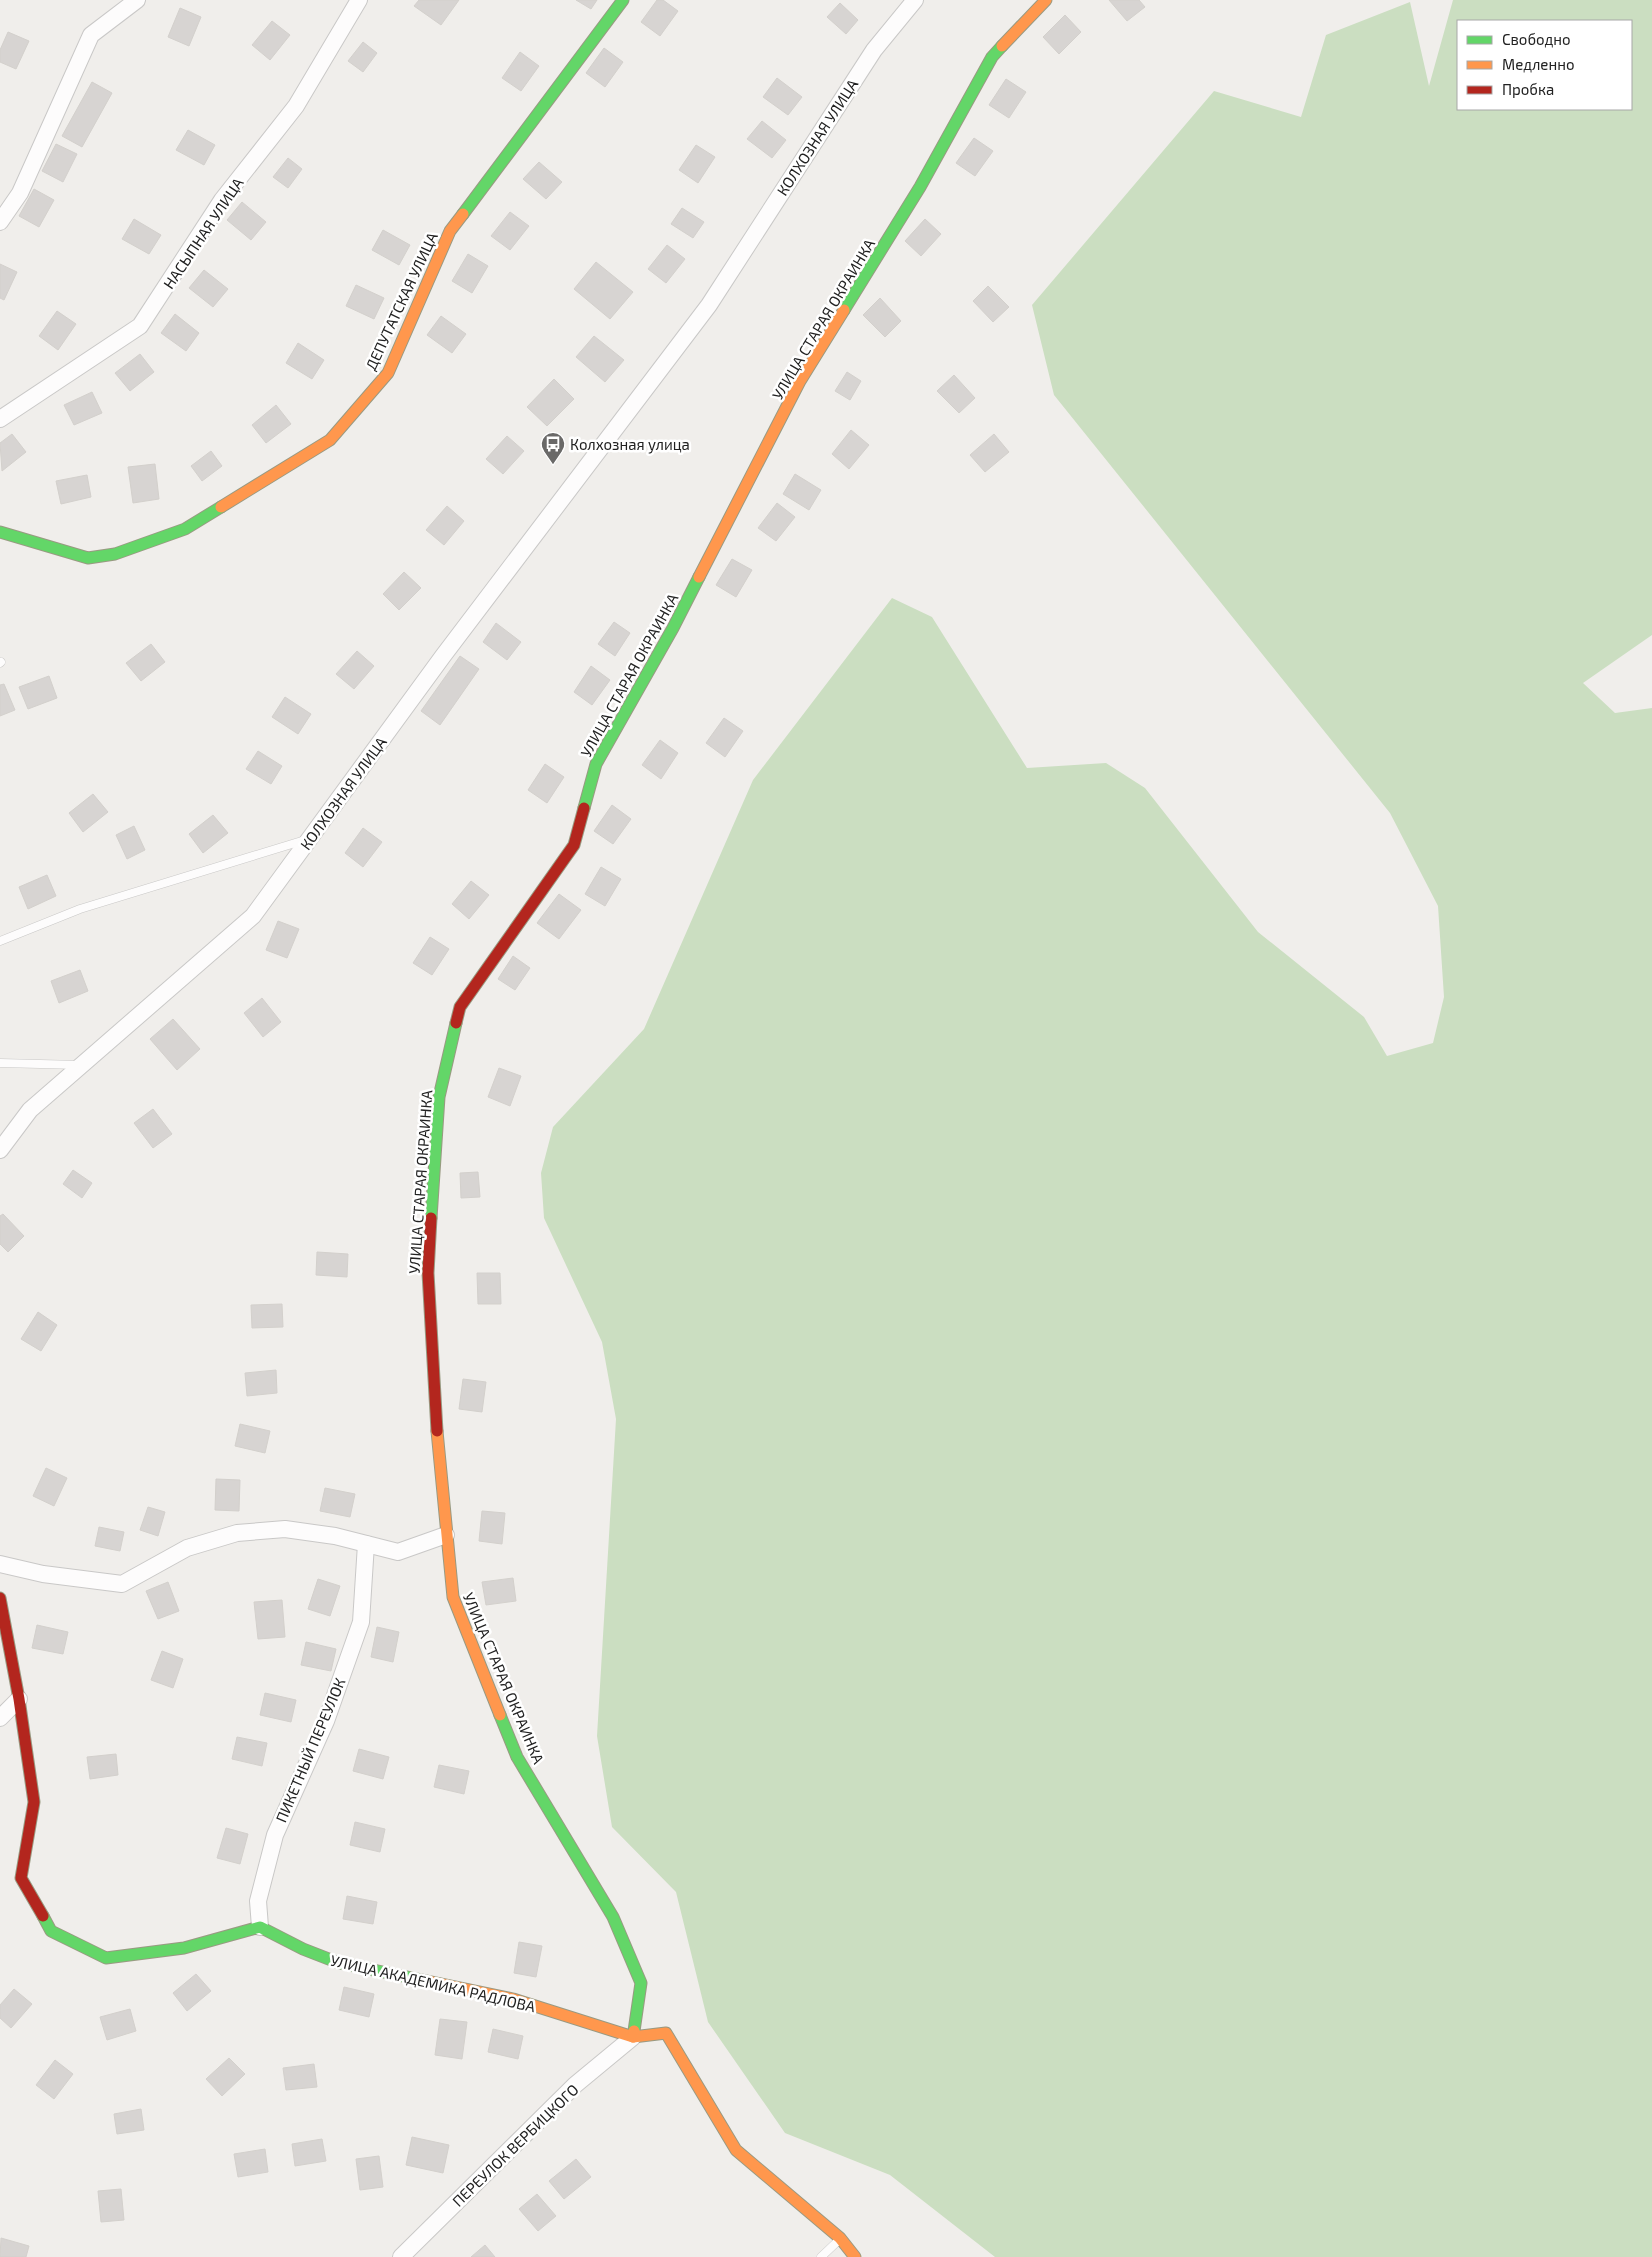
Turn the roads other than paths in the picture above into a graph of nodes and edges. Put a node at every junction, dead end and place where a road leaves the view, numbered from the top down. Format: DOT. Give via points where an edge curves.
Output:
graph roads {
  1 [pos="137,0"];
  2 [pos="358,0"];
  3 [pos="623,0"];
  4 [pos="915,0"];
  5 [pos="1046,0"];
  6 [pos="0,222"];
  7 [pos="0,419"];
  8 [pos="0,532"];
  9 [pos="310,838"];
  10 [pos="0,941"];
  11 [pos="0,1063"];
  12 [pos="82,1065"];
  13 [pos="0,1150"];
  14 [pos="446,1535"];
  15 [pos="366,1544"];
  16 [pos="0,1564"];
  17 [pos="0,1598"];
  18 [pos="19,1699"];
  19 [pos="0,1718"];
  20 [pos="260,1927"];
  21 [pos="633,2037"];
  22 [pos="840,2238"];
  23 [pos="401,2257"];
  24 [pos="821,2257"];
  25 [pos="855,2257"];
  1 -- 6 [label="street" via="90,35 20,193"];
  2 -- 7 [label="street, НАСЫПНАЯ УЛИЦА" via="296,106 222,200 140,326"];
  3 -- 8 [label="street, ДЕПУТАТСКАЯ УЛИЦА" via="450,231 388,373 330,440 185,529 115,554 88,558"];
  4 -- 9 [label="street, КОЛХОЗНАЯ УЛИЦА" via="874,50 708,305"];
  5 -- 14 [label="street, УЛИЦА СТАРАЯ ОКРАИНКА" via="992,57 920,187 800,381 673,628 596,764 574,845 460,1007 439,1097 428,1273 438,1459"];
  9 -- 10 [label="lane" via="80,909"];
  9 -- 12 [label="street, КОЛХОЗНАЯ УЛИЦА" via="253,916"];
  11 -- 12 [label="lane"];
  12 -- 13 [label="street, КОЛХОЗНАЯ УЛИЦА" via="30,1110"];
  14 -- 15 [label="street" via="398,1552"];
  14 -- 21 [label="street, УЛИЦА СТАРАЯ ОКРАИНКА" via="453,1597 517,1757 613,1917 641,1983"];
  15 -- 16 [label="street" via="285,1529 237,1534 187,1548 122,1584 43,1574"];
  15 -- 20 [label="street, ПИКЕТНЫЙ ПЕРЕУЛОК" via="361,1622 326,1721 275,1835 258,1901"];
  17 -- 18 [label="street"];
  18 -- 19 [label="street"];
  18 -- 20 [label="street" via="34,1802 21,1878 51,1931 106,1958 184,1948"];
  20 -- 21 [label="street, УЛИЦА АКАДЕМИКА РАДЛОВА" via="339,1963 513,1998"];
  21 -- 22 [label="street" via="666,2033 736,2150"];
  21 -- 23 [label="street, ПЕРЕУЛОК ВЕРБИЦКОГО" via="575,2085"];
  22 -- 24 [label="lane"];
  22 -- 25 [label="street"];
}
